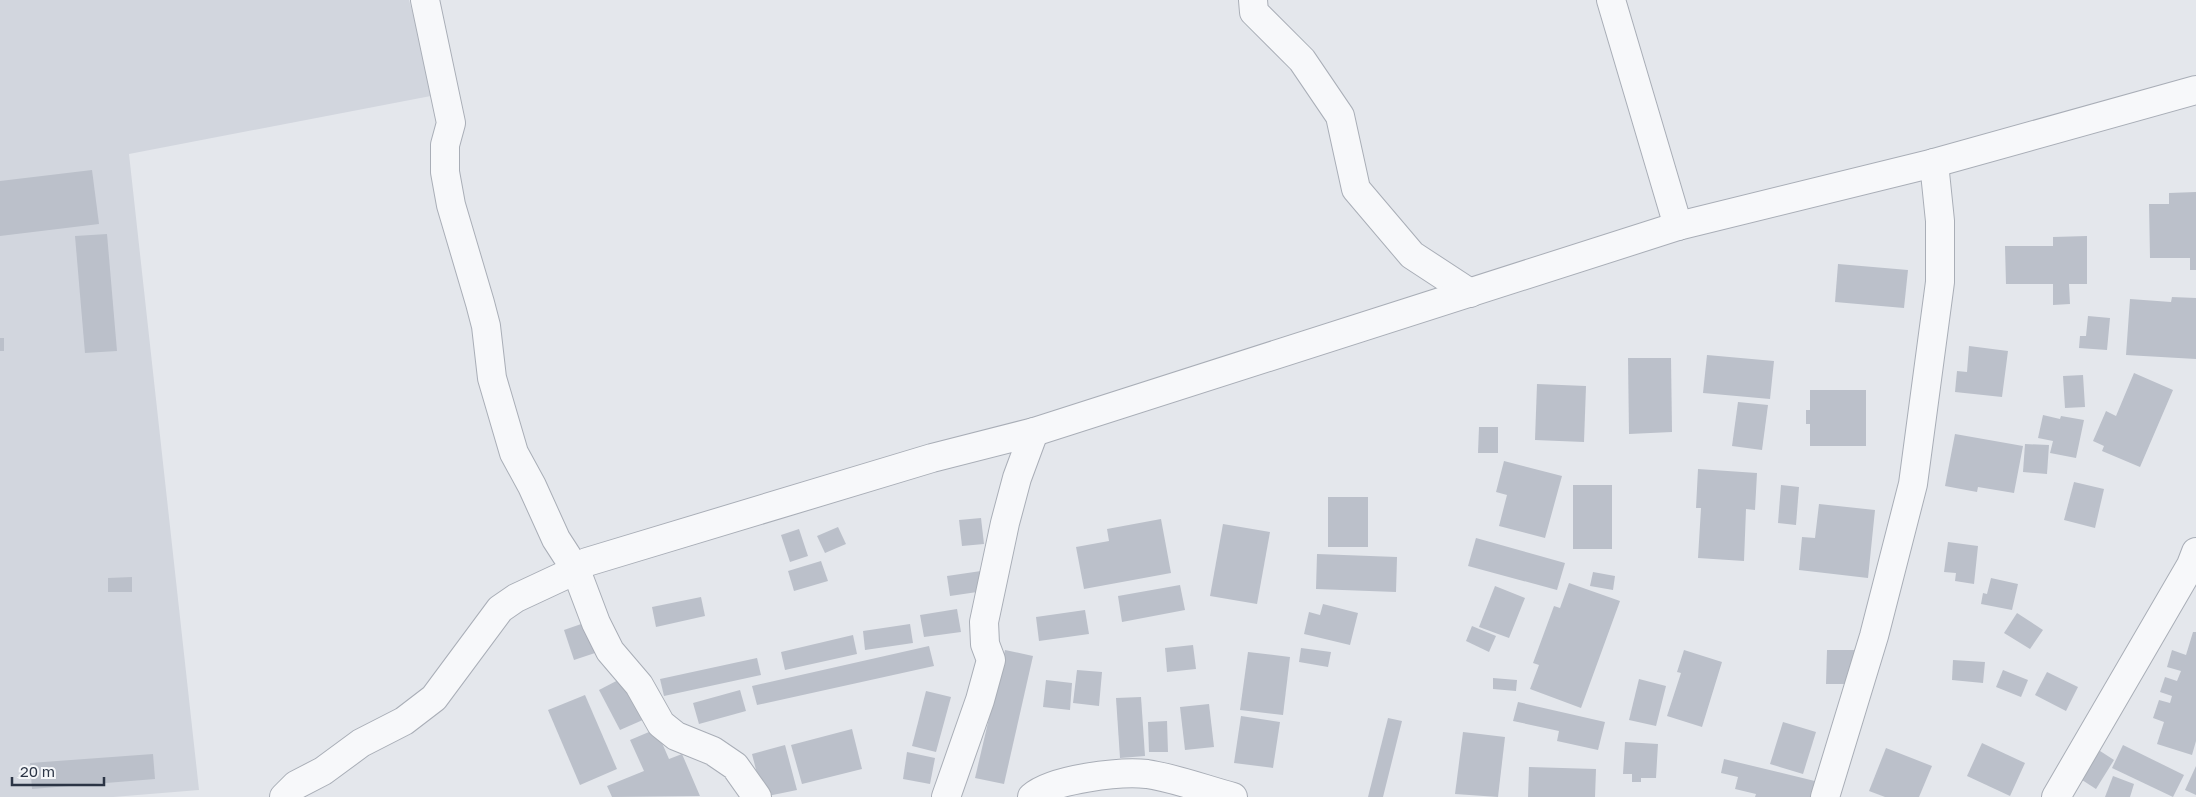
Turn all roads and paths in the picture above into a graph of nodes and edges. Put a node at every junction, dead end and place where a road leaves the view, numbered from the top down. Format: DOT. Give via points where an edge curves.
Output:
graph roads {
  1 [pos="425,0"];
  2 [pos="1253,0"];
  3 [pos="1611,0"];
  4 [pos="2196,90"];
  5 [pos="1934,163"];
  6 [pos="1678,226"];
  7 [pos="1470,292"];
  8 [pos="1034,432"];
  9 [pos="2196,552"];
  10 [pos="576,570"];
  11 [pos="284,797"];
  12 [pos="757,797"];
  13 [pos="946,797"];
  14 [pos="1032,797"];
  15 [pos="1233,797"];
  16 [pos="1825,797"];
  17 [pos="2056,797"];
  1 -- 10 [label="street" via="450,123 444,145 450,204 482,311 492,378 514,452 556,540"];
  2 -- 7 [label="street" via="1254,12 1302,60 1340,116 1356,189 1412,256"];
  3 -- 6 [label="street"];
  4 -- 5 [label="street"];
  5 -- 6 [label="street"];
  5 -- 16 [label="street" via="1940,221 1940,282 1913,484 1874,636"];
  6 -- 7 [label="street"];
  7 -- 8 [label="street"];
  8 -- 10 [label="street" via="932,458 587,562"];
  8 -- 13 [label="street" via="1005,523 984,622 984,644 991,660"];
  9 -- 17 [label="street"];
  10 -- 11 [label="street" via="516,598 500,610 434,698 404,721 361,743 323,771 296,785"];
  10 -- 12 [label="street" via="610,651 638,685 661,724 676,736 713,752 735,766"];
  14 -- 15 [label="street" via="1069,780 1147,774"];
}
